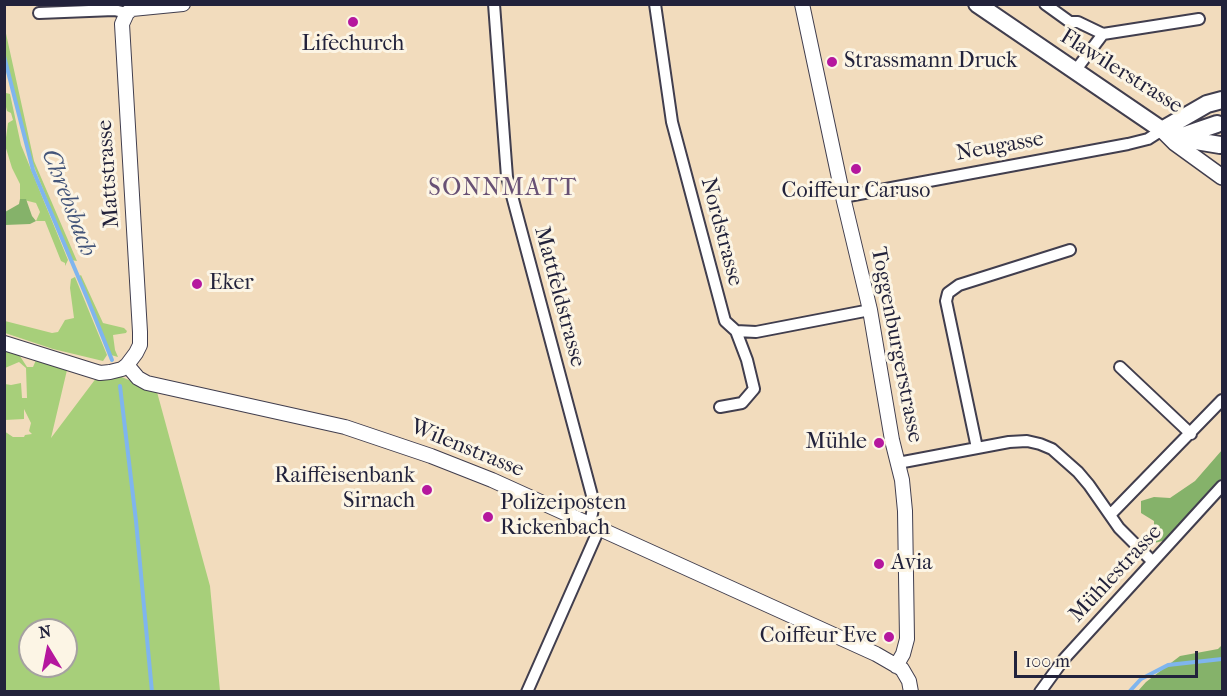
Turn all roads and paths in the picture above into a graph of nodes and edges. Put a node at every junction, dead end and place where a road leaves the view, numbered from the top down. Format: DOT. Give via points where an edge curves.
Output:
graph roads {
  1 [pos="183,4"];
  2 [pos="494,4"];
  3 [pos="655,4"];
  4 [pos="802,4"];
  5 [pos="977,4"];
  6 [pos="1045,4"];
  7 [pos="39,13"];
  8 [pos="127,13"];
  9 [pos="1199,19"];
  10 [pos="1103,34"];
  11 [pos="1075,71"];
  12 [pos="1222,100"];
  13 [pos="1220,120"];
  14 [pos="1162,130"];
  15 [pos="1182,136"];
  16 [pos="1221,146"];
  17 [pos="1222,177"];
  18 [pos="843,196"];
  19 [pos="1070,250"];
  20 [pos="870,310"];
  21 [pos="736,331"];
  22 [pos="4,343"];
  23 [pos="127,365"];
  24 [pos="1120,366"];
  25 [pos="1222,400"];
  26 [pos="720,407"];
  27 [pos="1191,434"];
  28 [pos="977,448"];
  29 [pos="898,463"];
  30 [pos="1222,486"];
  31 [pos="1110,515"];
  32 [pos="595,526"];
  33 [pos="1152,561"];
  34 [pos="896,666"];
  35 [pos="527,692"];
  36 [pos="911,692"];
  37 [pos="1040,692"];
  1 -- 8 [label="street" via="139,7"];
  2 -- 32 [label="street, Mattfeldstrasse" via="507,177 594,503"];
  3 -- 21 [label="street, Nordstrasse" via="672,122 725,321"];
  4 -- 18 [label="street, Toggenburgerstrasse"];
  5 -- 11 [label="main road, Flawilerstrasse"];
  6 -- 10 [label="street" via="1070,22"];
  7 -- 8 [label="street"];
  8 -- 23 [label="street, Mattstrasse" via="121,35 141,338"];
  9 -- 10 [label="street"];
  10 -- 11 [label="street"];
  11 -- 14 [label="main road, Flawilerstrasse"];
  12 -- 14 [label="main road" via="1207,104"];
  13 -- 15 [label="main road, Flawilerstrasse"];
  13 -- 16 [label="main road" via="1215,135"];
  14 -- 15 [label="main road, Flawilerstrasse"];
  14 -- 17 [label="main road"];
  14 -- 18 [label="street, Neugasse" via="1128,144"];
  15 -- 16 [label="main road, Flawilerstrasse"];
  18 -- 20 [label="street, Toggenburgerstrasse"];
  19 -- 28 [label="street" via="959,285 948,293 945,301"];
  20 -- 21 [label="street" via="756,332"];
  20 -- 29 [label="street, Toggenburgerstrasse"];
  21 -- 26 [label="street, Nordstrasse" via="754,389 742,403"];
  22 -- 23 [label="street" via="100,373"];
  23 -- 32 [label="street, Wilenstrasse" via="147,383 385,439"];
  24 -- 27 [label="street"];
  25 -- 27 [label="street"];
  27 -- 31 [label="street"];
  28 -- 29 [label="street"];
  28 -- 31 [label="street" via="1027,441 1052,450 1089,485"];
  29 -- 34 [label="street, Toggenburgerstrasse" via="905,511 907,639"];
  30 -- 33 [label="street, Mühlestrasse"];
  31 -- 33 [label="street"];
  32 -- 34 [label="street, Wilenstrasse"];
  32 -- 35 [label="street"];
  33 -- 37 [label="street, Mühlestrasse" via="1064,659"];
  34 -- 36 [label="street" via="906,674"];
}
